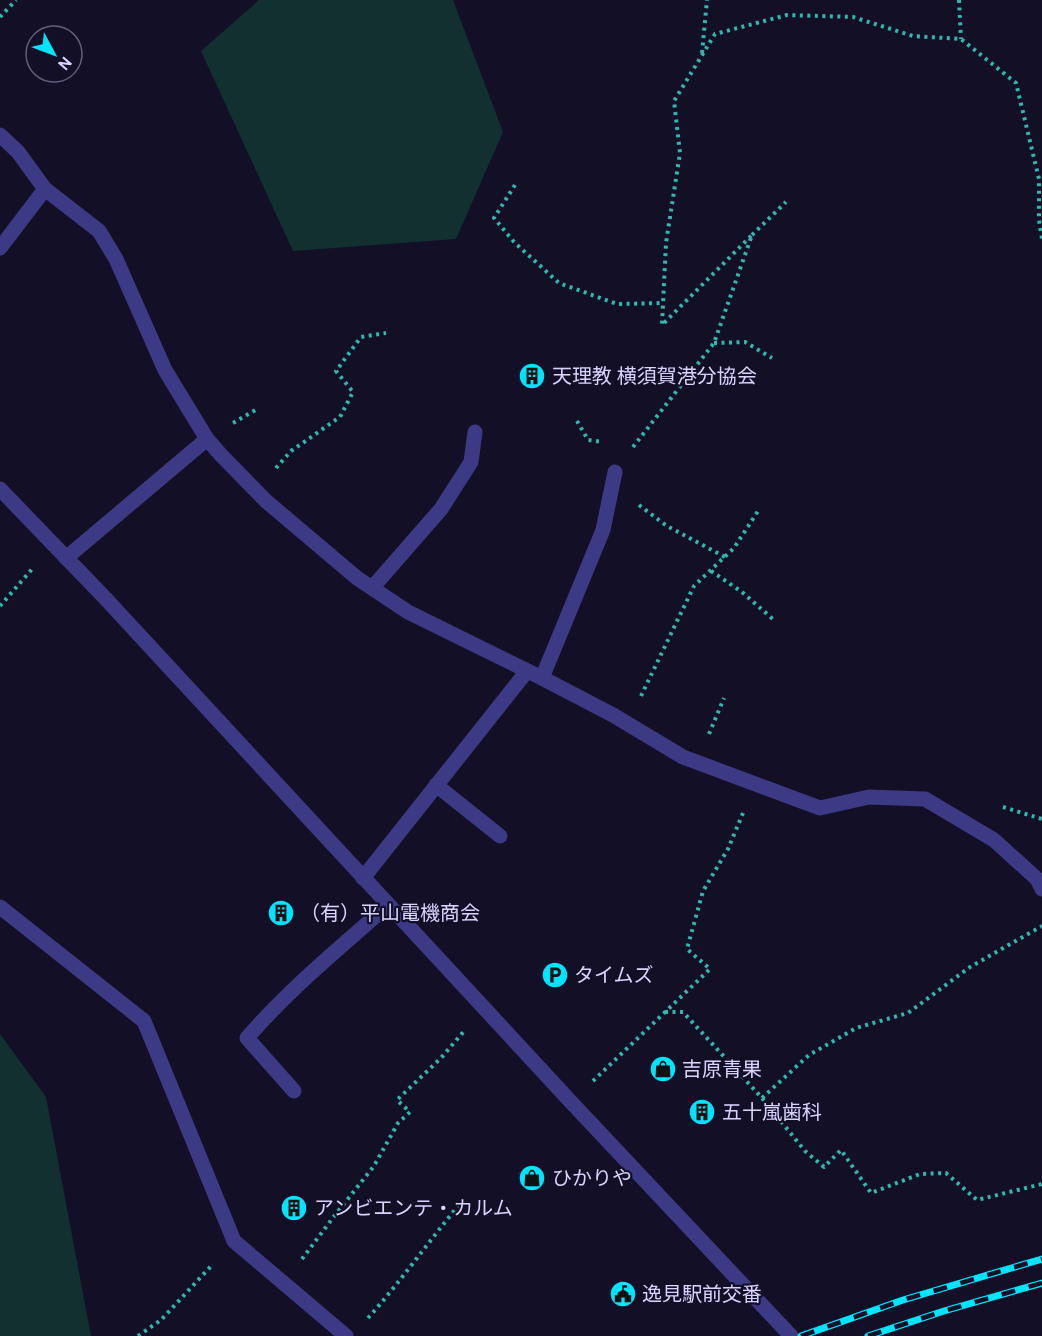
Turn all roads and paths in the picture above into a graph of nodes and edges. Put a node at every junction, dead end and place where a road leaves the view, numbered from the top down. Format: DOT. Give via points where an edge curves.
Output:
graph roads {
  1 [pos="16,0"];
  2 [pos="707,0"];
  3 [pos="959,0"];
  4 [pos="0,17"];
  5 [pos="961,39"];
  6 [pos="701,57"];
  7 [pos="0,135"];
  8 [pos="515,185"];
  9 [pos="45,189"];
  10 [pos="786,202"];
  11 [pos="752,235"];
  12 [pos="1042,238"];
  13 [pos="0,248"];
  14 [pos="663,303"];
  15 [pos="386,333"];
  16 [pos="714,343"];
  17 [pos="772,358"];
  18 [pos="577,421"];
  19 [pos="475,432"];
  20 [pos="207,439"];
  21 [pos="611,443"];
  22 [pos="622,445"];
  23 [pos="634,446"];
  24 [pos="614,478"];
  25 [pos="0,489"];
  26 [pos="256,490"];
  27 [pos="758,511"];
  28 [pos="53,545"];
  29 [pos="725,557"];
  30 [pos="66,558"];
  31 [pos="711,571"];
  32 [pos="372,588"];
  33 [pos="0,606"];
  34 [pos="775,621"];
  35 [pos="527,671"];
  36 [pos="542,678"];
  37 [pos="724,698"];
  38 [pos="627,724"];
  39 [pos="697,762"];
  40 [pos="755,784"];
  41 [pos="436,785"];
  42 [pos="500,836"];
  43 [pos="363,878"];
  44 [pos="1042,890"];
  45 [pos="388,905"];
  46 [pos="0,907"];
  47 [pos="1042,926"];
  48 [pos="483,1007"];
  49 [pos="665,1011"];
  50 [pos="294,1091"];
  51 [pos="762,1098"];
  52 [pos="571,1102"];
  53 [pos="1042,1184"];
  54 [pos="464,1199"];
  55 [pos="234,1241"];
  56 [pos="284,1284"];
  57 [pos="365,1320"];
  58 [pos="138,1336"];
  59 [pos="346,1336"];
  60 [pos="791,1336"];
  1 -- 4 [label="path"];
  2 -- 6 [label="path"];
  3 -- 5 [label="path"];
  5 -- 6 [label="path" via="913,36 853,17 786,15 715,34"];
  5 -- 12 [label="path" via="1016,83 1039,179"];
  6 -- 14 [label="path" via="674,101 680,153 666,243"];
  7 -- 9 [label="street"];
  8 -- 14 [label="path" via="494,218 559,283 617,304"];
  9 -- 13 [label="street"];
  9 -- 20 [label="street" via="99,231 116,259 165,370"];
  10 -- 11 [label="path"];
  11 -- 14 [label="path" via="662,325"];
  11 -- 16 [label="path"];
  15 -- 26 [label="path" via="361,337 336,371 353,392 340,417 291,451"];
  16 -- 17 [label="path" via="745,342"];
  16 -- 23 [label="path"];
  18 -- 21 [label="path" via="588,440"];
  19 -- 32 [label="street" via="471,462 441,509"];
  20 -- 26 [label="street"];
  20 -- 30 [label="street"];
  22 -- 23 [label="path"];
  23 -- 24 [label="path"];
  24 -- 29 [label="path" via="667,526"];
  24 -- 36 [label="street" via="603,530"];
  25 -- 28 [label="street"];
  26 -- 32 [label="street"];
  27 -- 29 [label="path"];
  28 -- 30 [label="street"];
  28 -- 33 [label="path"];
  29 -- 31 [label="path"];
  30 -- 43 [label="street"];
  31 -- 34 [label="path"];
  31 -- 38 [label="path" via="694,586"];
  32 -- 35 [label="street" via="408,612"];
  35 -- 36 [label="street"];
  35 -- 41 [label="street"];
  36 -- 38 [label="street"];
  37 -- 39 [label="path"];
  38 -- 39 [label="street"];
  39 -- 40 [label="street"];
  40 -- 44 [label="street" via="820,808 869,797 925,799 994,840 1037,879"];
  40 -- 49 [label="path" via="728,849 704,891 687,950 710,969"];
  41 -- 42 [label="street"];
  41 -- 43 [label="street"];
  43 -- 45 [label="street"];
  45 -- 48 [label="street"];
  45 -- 50 [label="street" via="316,968 247,1038"];
  46 -- 55 [label="street" via="144,1021"];
  47 -- 51 [label="path" via="970,967 908,1013 856,1028 809,1055"];
  48 -- 52 [label="street"];
  48 -- 56 [label="path" via="441,1058 397,1100 410,1112 398,1123 374,1166"];
  49 -- 51 [label="path" via="683,1012"];
  49 -- 52 [label="path"];
  51 -- 53 [label="path" via="805,1151 824,1167 842,1150 872,1193 920,1174 946,1173 976,1200"];
  52 -- 60 [label="street"];
  54 -- 57 [label="path"];
  55 -- 56 [label="street"];
  55 -- 58 [label="path" via="161,1320"];
  56 -- 59 [label="street"];
}
